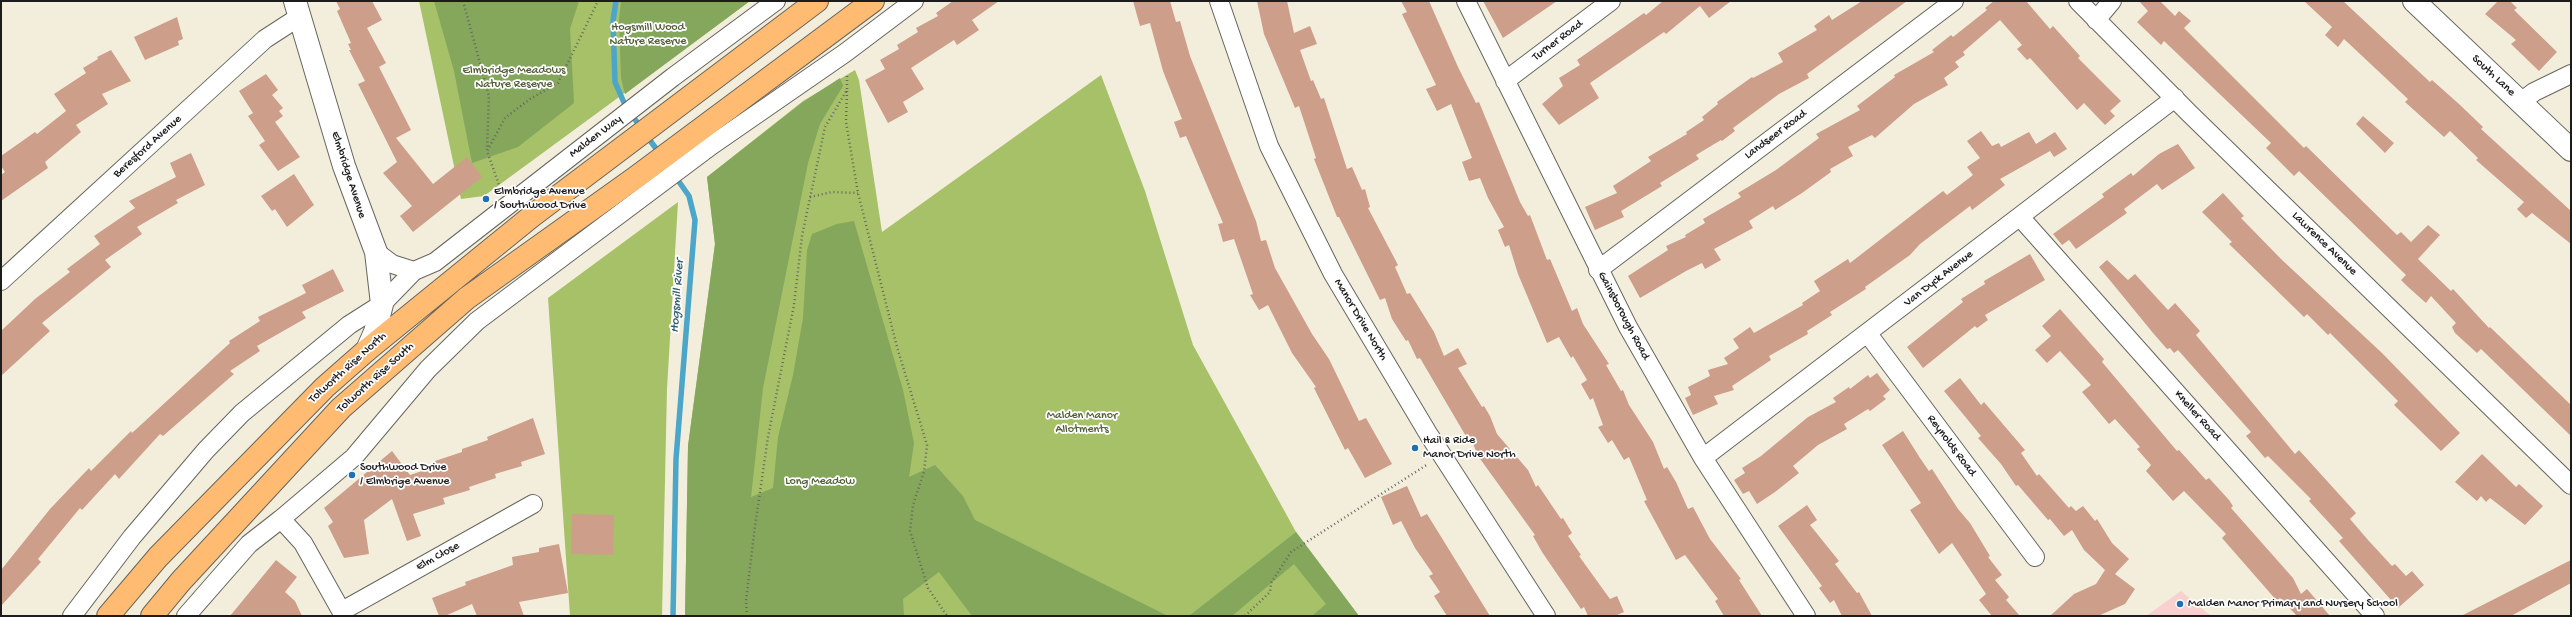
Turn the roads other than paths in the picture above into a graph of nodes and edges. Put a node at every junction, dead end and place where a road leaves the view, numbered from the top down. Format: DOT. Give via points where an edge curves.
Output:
graph roads {
  1 [pos="776,1"];
  2 [pos="817,1"];
  3 [pos="873,1"];
  4 [pos="914,1"];
  5 [pos="1219,1"];
  6 [pos="1466,1"];
  7 [pos="1611,1"];
  8 [pos="1954,1"];
  9 [pos="2078,1"];
  10 [pos="2112,1"];
  11 [pos="2414,1"];
  12 [pos="297,9"];
  13 [pos="2096,20"];
  14 [pos="2571,74"];
  15 [pos="1505,81"];
  16 [pos="2175,98"];
  17 [pos="2521,102"];
  18 [pos="2571,150"];
  19 [pos="617,151"];
  20 [pos="641,186"];
  21 [pos="2020,216"];
  22 [pos="376,252"];
  23 [pos="1598,270"];
  24 [pos="414,271"];
  25 [pos="1,281"];
  26 [pos="382,304"];
  27 [pos="1868,334"];
  28 [pos="367,350"];
  29 [pos="1703,458"];
  30 [pos="2571,485"];
  31 [pos="534,504"];
  32 [pos="282,519"];
  33 [pos="2035,557"];
  34 [pos="343,613"];
  35 [pos="72,616"];
  36 [pos="108,616"];
  37 [pos="152,616"];
  38 [pos="186,616"];
  39 [pos="1546,616"];
  40 [pos="1806,616"];
  41 [pos="2375,616"];
  1 -- 24 [label="street, Malden Way" via="512,200 435,262"];
  2 -- 19 [label="highway, Malden Way"];
  3 -- 20 [label="highway" via="710,122"];
  4 -- 20 [label="street" via="845,53 712,145"];
  5 -- 39 [label="street, Manor Drive North" via="1269,146 1333,274 1442,455"];
  6 -- 15 [label="street, Gainsborough Road"];
  7 -- 15 [label="street, Turner Road"];
  8 -- 23 [label="street, Landseer Road"];
  9 -- 13 [label="street, Lawrence Avenue"];
  10 -- 13 [label="street"];
  11 -- 17 [label="street, South Lane"];
  12 -- 22 [label="street, Elmbridge Avenue" via="344,166"];
  12 -- 25 [label="street, Beresford Avenue"];
  13 -- 16 [label="street, Lawrence Avenue"];
  14 -- 17 [label="street" via="2534,92"];
  15 -- 23 [label="street, Gainsborough Road"];
  16 -- 21 [label="street, Van Dyck Avenue"];
  16 -- 30 [label="street, Lawrence Avenue"];
  17 -- 18 [label="street, South Lane"];
  19 -- 28 [label="highway, Tolworth Rise North" via="532,216"];
  20 -- 32 [label="street" via="477,321 428,369 354,457"];
  20 -- 37 [label="highway, Tolworth Rise South" via="467,298 341,408 181,581"];
  21 -- 27 [label="street, Van Dyck Avenue"];
  21 -- 41 [label="street, Kneller Road"];
  22 -- 24 [label="street" via="392,264"];
  22 -- 26 [label="street, Elmbridge Avenue"];
  23 -- 29 [label="street, Gainsborough Road"];
  24 -- 26 [label="street, Malden Way"];
  26 -- 28 [label="street, Elmbridge Avenue" via="375,332"];
  26 -- 35 [label="street" via="349,325 242,413 206,450 132,537"];
  27 -- 29 [label="street, Van Dyck Avenue"];
  27 -- 33 [label="street, Reynolds Road"];
  28 -- 36 [label="highway, Tolworth Rise North" via="325,387 158,557"];
  29 -- 40 [label="street, Gainsborough Road"];
  31 -- 34 [label="street, Elm Close"];
  32 -- 34 [label="street" via="303,543"];
  32 -- 38 [label="street" via="249,544"];
}
